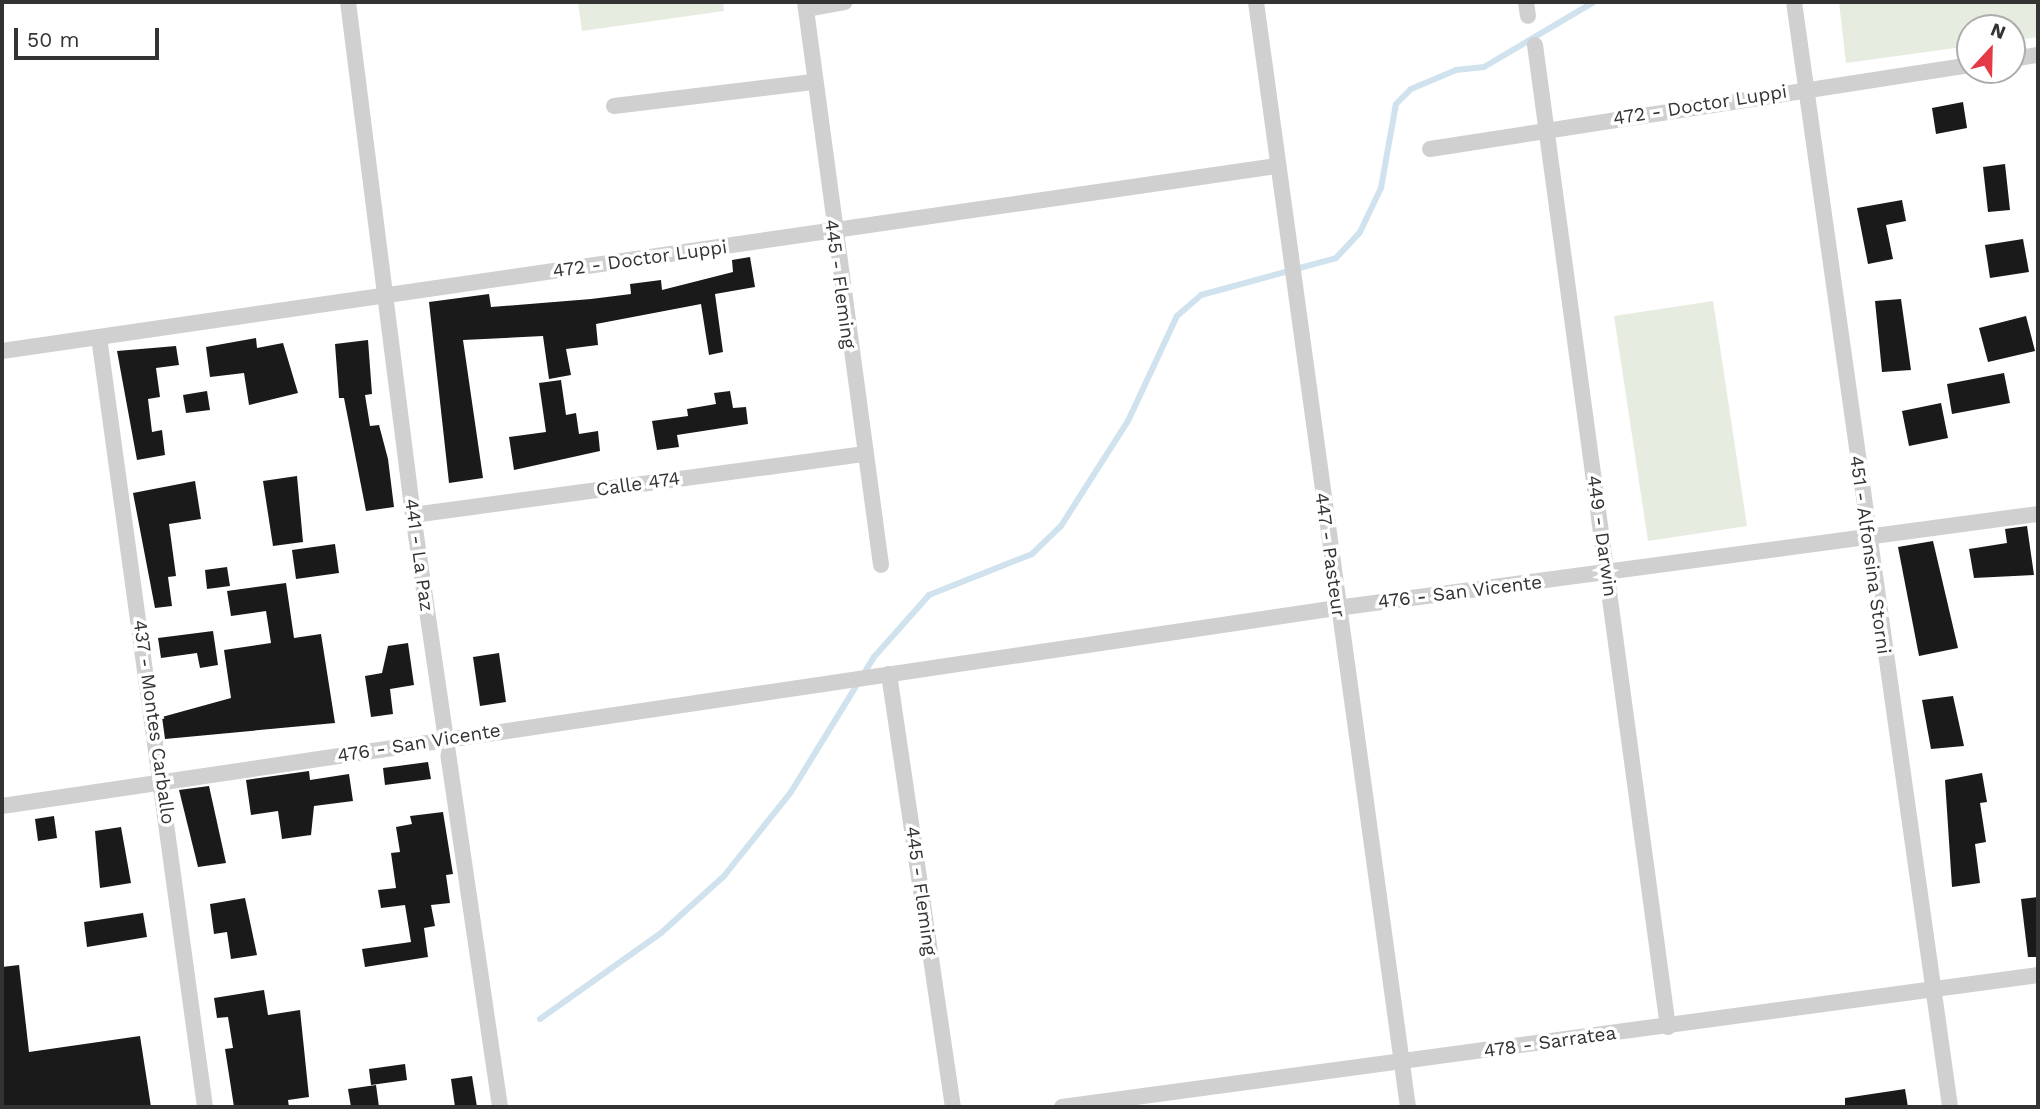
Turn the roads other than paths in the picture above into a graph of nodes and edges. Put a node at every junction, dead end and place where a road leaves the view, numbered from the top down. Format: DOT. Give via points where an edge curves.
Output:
graph roads {
  1 [pos="348,2"];
  2 [pos="844,2"];
  3 [pos="1256,2"];
  4 [pos="1794,2"];
  5 [pos="806,5"];
  6 [pos="1535,45"];
  7 [pos="1956,67"];
  8 [pos="813,82"];
  9 [pos="1806,89"];
  10 [pos="614,106"];
  11 [pos="1543,130"];
  12 [pos="1430,149"];
  13 [pos="1278,166"];
  14 [pos="833,233"];
  15 [pos="383,294"];
  16 [pos="99,337"];
  17 [pos="2,351"];
  18 [pos="863,454"];
  19 [pos="2038,514"];
  20 [pos="413,515"];
  21 [pos="1867,535"];
  22 [pos="881,565"];
  23 [pos="1608,573"];
  24 [pos="1336,608"];
  25 [pos="886,675"];
  26 [pos="446,738"];
  27 [pos="163,782"];
  28 [pos="2,806"];
  29 [pos="2038,975"];
  30 [pos="1934,991"];
  31 [pos="1668,1027"];
  32 [pos="1402,1062"];
  33 [pos="205,1107"];
  34 [pos="500,1107"];
  35 [pos="953,1107"];
  36 [pos="1062,1107"];
  37 [pos="1408,1107"];
  38 [pos="1950,1107"];
  1 -- 15 [label="street, 441 - La Paz"];
  2 -- 5 [label="street"];
  3 -- 13 [label="street, 447 - Pasteur"];
  4 -- 9 [label="street, 451 - Alfonsina Storni"];
  5 -- 8 [label="street, 445 - Fleming"];
  6 -- 11 [label="street, 449 - Darwin"];
  7 -- 9 [label="street, 472 - Doctor Luppi"];
  8 -- 10 [label="street"];
  8 -- 14 [label="street, 445 - Fleming"];
  9 -- 11 [label="street, 472 - Doctor Luppi"];
  9 -- 21 [label="street, 451 - Alfonsina Storni"];
  11 -- 12 [label="street, 472 - Doctor Luppi"];
  11 -- 23 [label="street, 449 - Darwin"];
  13 -- 14 [label="street, 472 - Doctor Luppi"];
  13 -- 24 [label="street, 447 - Pasteur"];
  14 -- 15 [label="street, 472 - Doctor Luppi"];
  14 -- 18 [label="street, 445 - Fleming"];
  15 -- 16 [label="street, 472 - Doctor Luppi"];
  15 -- 20 [label="street, 441 - La Paz"];
  16 -- 17 [label="street, 472 - Doctor Luppi"];
  16 -- 27 [label="street, 437 - Montes Carballo"];
  18 -- 20 [label="street, Calle 474"];
  18 -- 22 [label="street, 445 - Fleming"];
  19 -- 21 [label="street, 476 - San Vicente"];
  20 -- 26 [label="street, 441 - La Paz"];
  21 -- 23 [label="street, 476 - San Vicente"];
  21 -- 30 [label="street, 451 - Alfonsina Storni"];
  23 -- 24 [label="street, 476 - San Vicente"];
  23 -- 31 [label="street, 449 - Darwin"];
  24 -- 25 [label="street, 476 - San Vicente"];
  24 -- 32 [label="street, 447 - Pasteur"];
  25 -- 26 [label="street, 476 - San Vicente"];
  25 -- 35 [label="street, 445 - Fleming"];
  26 -- 27 [label="street, 476 - San Vicente"];
  26 -- 34 [label="street, 441 - La Paz"];
  27 -- 28 [label="street, 476 - San Vicente"];
  27 -- 33 [label="street, 437 - Montes Carballo"];
  29 -- 30 [label="street, 478 - Sarratea"];
  30 -- 31 [label="street, 478 - Sarratea"];
  30 -- 38 [label="street, 451 - Alfonsina Storni"];
  31 -- 32 [label="street, 478 - Sarratea"];
  32 -- 36 [label="street, 478 - Sarratea"];
  32 -- 37 [label="street, 447 - Pasteur"];
}
